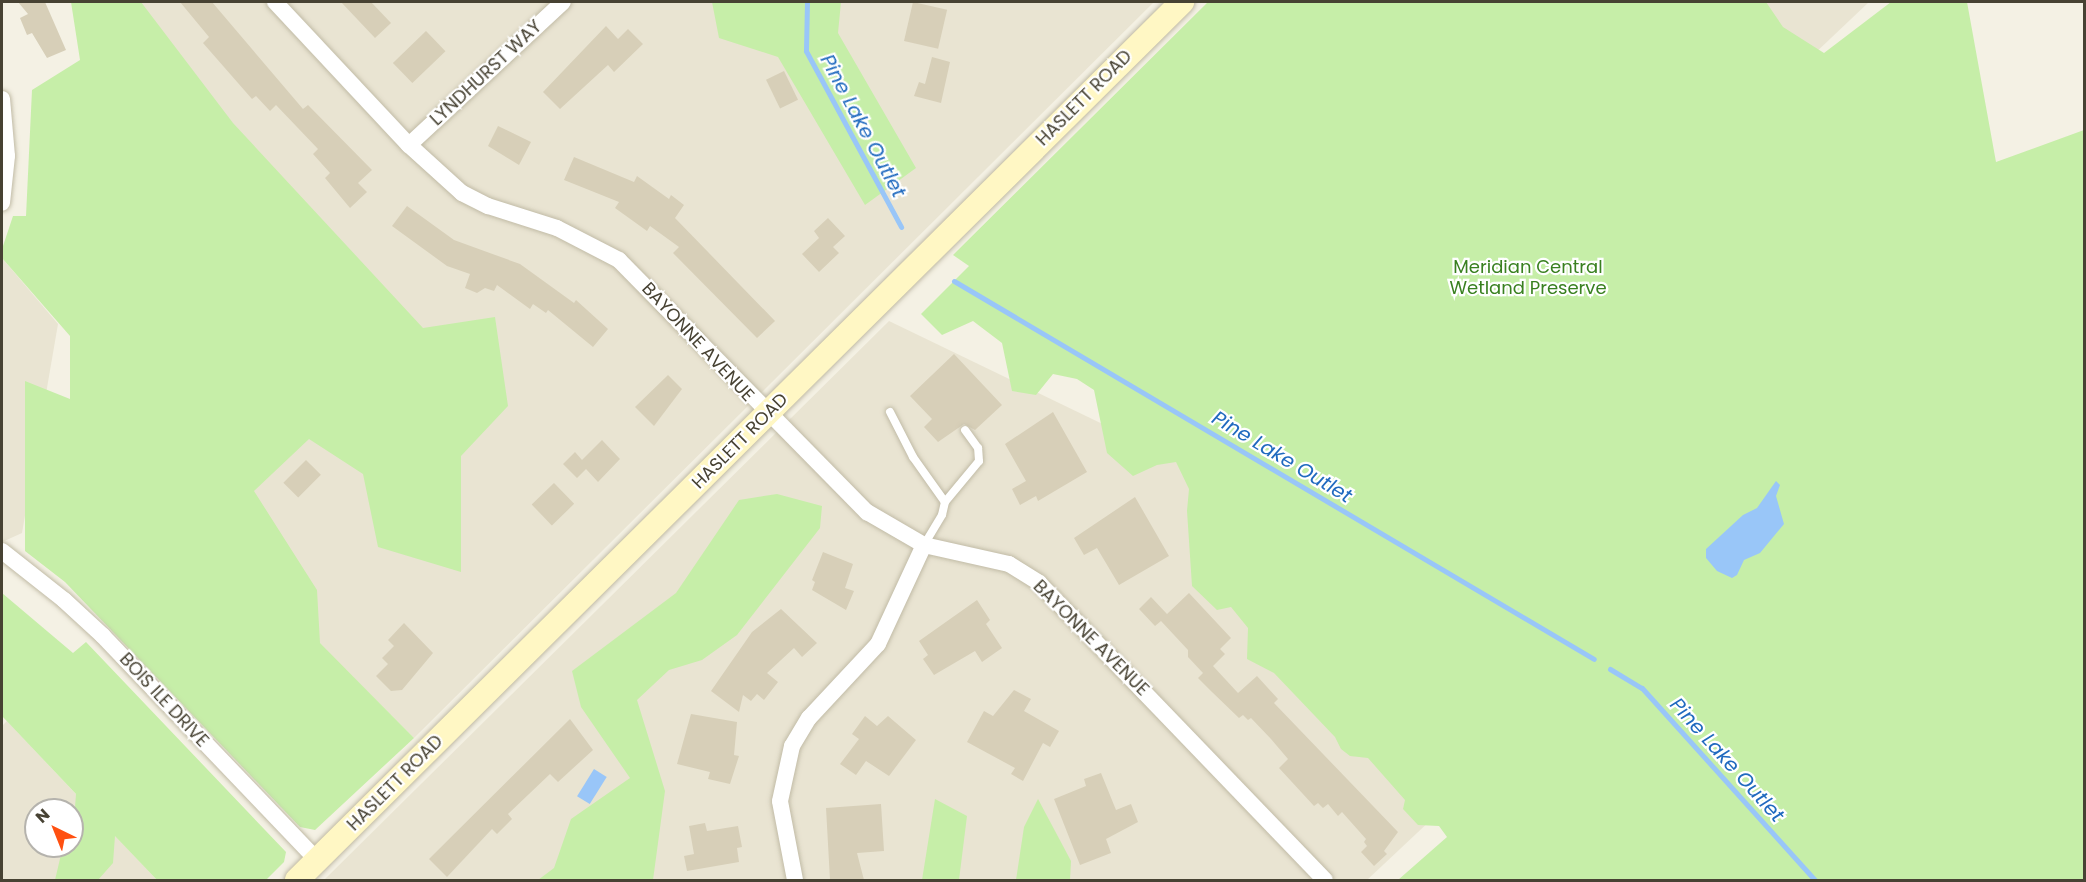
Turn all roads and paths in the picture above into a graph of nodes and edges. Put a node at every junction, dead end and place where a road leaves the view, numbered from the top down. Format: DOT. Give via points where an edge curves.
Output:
graph roads {
  1 [pos="275,2"];
  2 [pos="563,2"];
  3 [pos="1182,2"];
  4 [pos="2,99"];
  5 [pos="409,145"];
  6 [pos="2,203"];
  7 [pos="890,412"];
  8 [pos="767,414"];
  9 [pos="965,430"];
  10 [pos="945,501"];
  11 [pos="924,545"];
  12 [pos="2,551"];
  13 [pos="317,860"];
  14 [pos="297,880"];
  15 [pos="795,880"];
  16 [pos="1325,880"];
  1 -- 5 [label="street, BAYONNE AVENUE"];
  2 -- 5 [label="street, LYNDHURST WAY"];
  3 -- 8 [label="main road, HASLETT ROAD"];
  4 -- 6 [label="street" via="7,156"];
  5 -- 8 [label="street, BAYONNE AVENUE" via="462,193 488,206 557,228 619,260"];
  7 -- 10 [label="lane" via="913,457"];
  8 -- 11 [label="street, BAYONNE AVENUE" via="867,512"];
  8 -- 13 [label="main road, HASLETT ROAD"];
  9 -- 10 [label="lane" via="978,448 979,461"];
  10 -- 11 [label="lane"];
  11 -- 15 [label="street" via="878,644 809,718 792,746 780,801"];
  11 -- 16 [label="street, BAYONNE AVENUE" via="1009,564 1039,583"];
  12 -- 13 [label="street, BOIS ILE DRIVE" via="103,636"];
  13 -- 14 [label="main road, HASLETT ROAD"];
}
